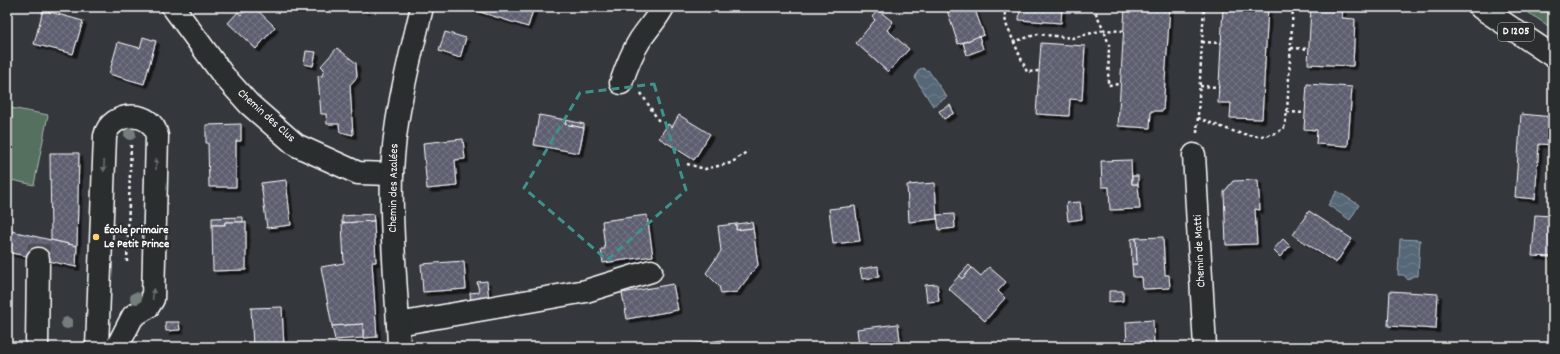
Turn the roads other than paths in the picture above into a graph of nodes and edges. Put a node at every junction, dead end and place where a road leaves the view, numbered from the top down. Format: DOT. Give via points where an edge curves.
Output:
graph roads {
  1 [pos="173,7"];
  2 [pos="422,7"];
  3 [pos="663,7"];
  4 [pos="1480,7"];
  5 [pos="1553,56"];
  6 [pos="624,76"];
  7 [pos="1194,155"];
  8 [pos="392,174"];
  9 [pos="38,259"];
  10 [pos="651,271"];
  11 [pos="98,306"];
  12 [pos="131,318"];
  13 [pos="398,324"];
  14 [pos="37,347"];
  15 [pos="97,347"];
  16 [pos="117,347"];
  17 [pos="399,347"];
  18 [pos="1205,347"];
  1 -- 8 [label="street, Chemin des Clus" via="223,75 249,104 296,145 358,173"];
  2 -- 8 [label="street, Chemin des Azalées" via="401,98"];
  3 -- 6 [label="street" via="641,40"];
  4 -- 5 [label="street, D 1205"];
  7 -- 18 [label="street, Chemin de Matti"];
  8 -- 13 [label="street, Chemin des Azalées"];
  9 -- 14 [label="street"];
  10 -- 13 [label="street" via="586,291"];
  11 -- 12 [label="street"];
  12 -- 11 [label="street, one-way" via="148,307 153,299 157,136 154,126 145,119 130,117 114,121 105,136"];
  11 -- 15 [label="street"];
  12 -- 16 [label="street"];
  13 -- 17 [label="street, Chemin des Azalées"];
}
